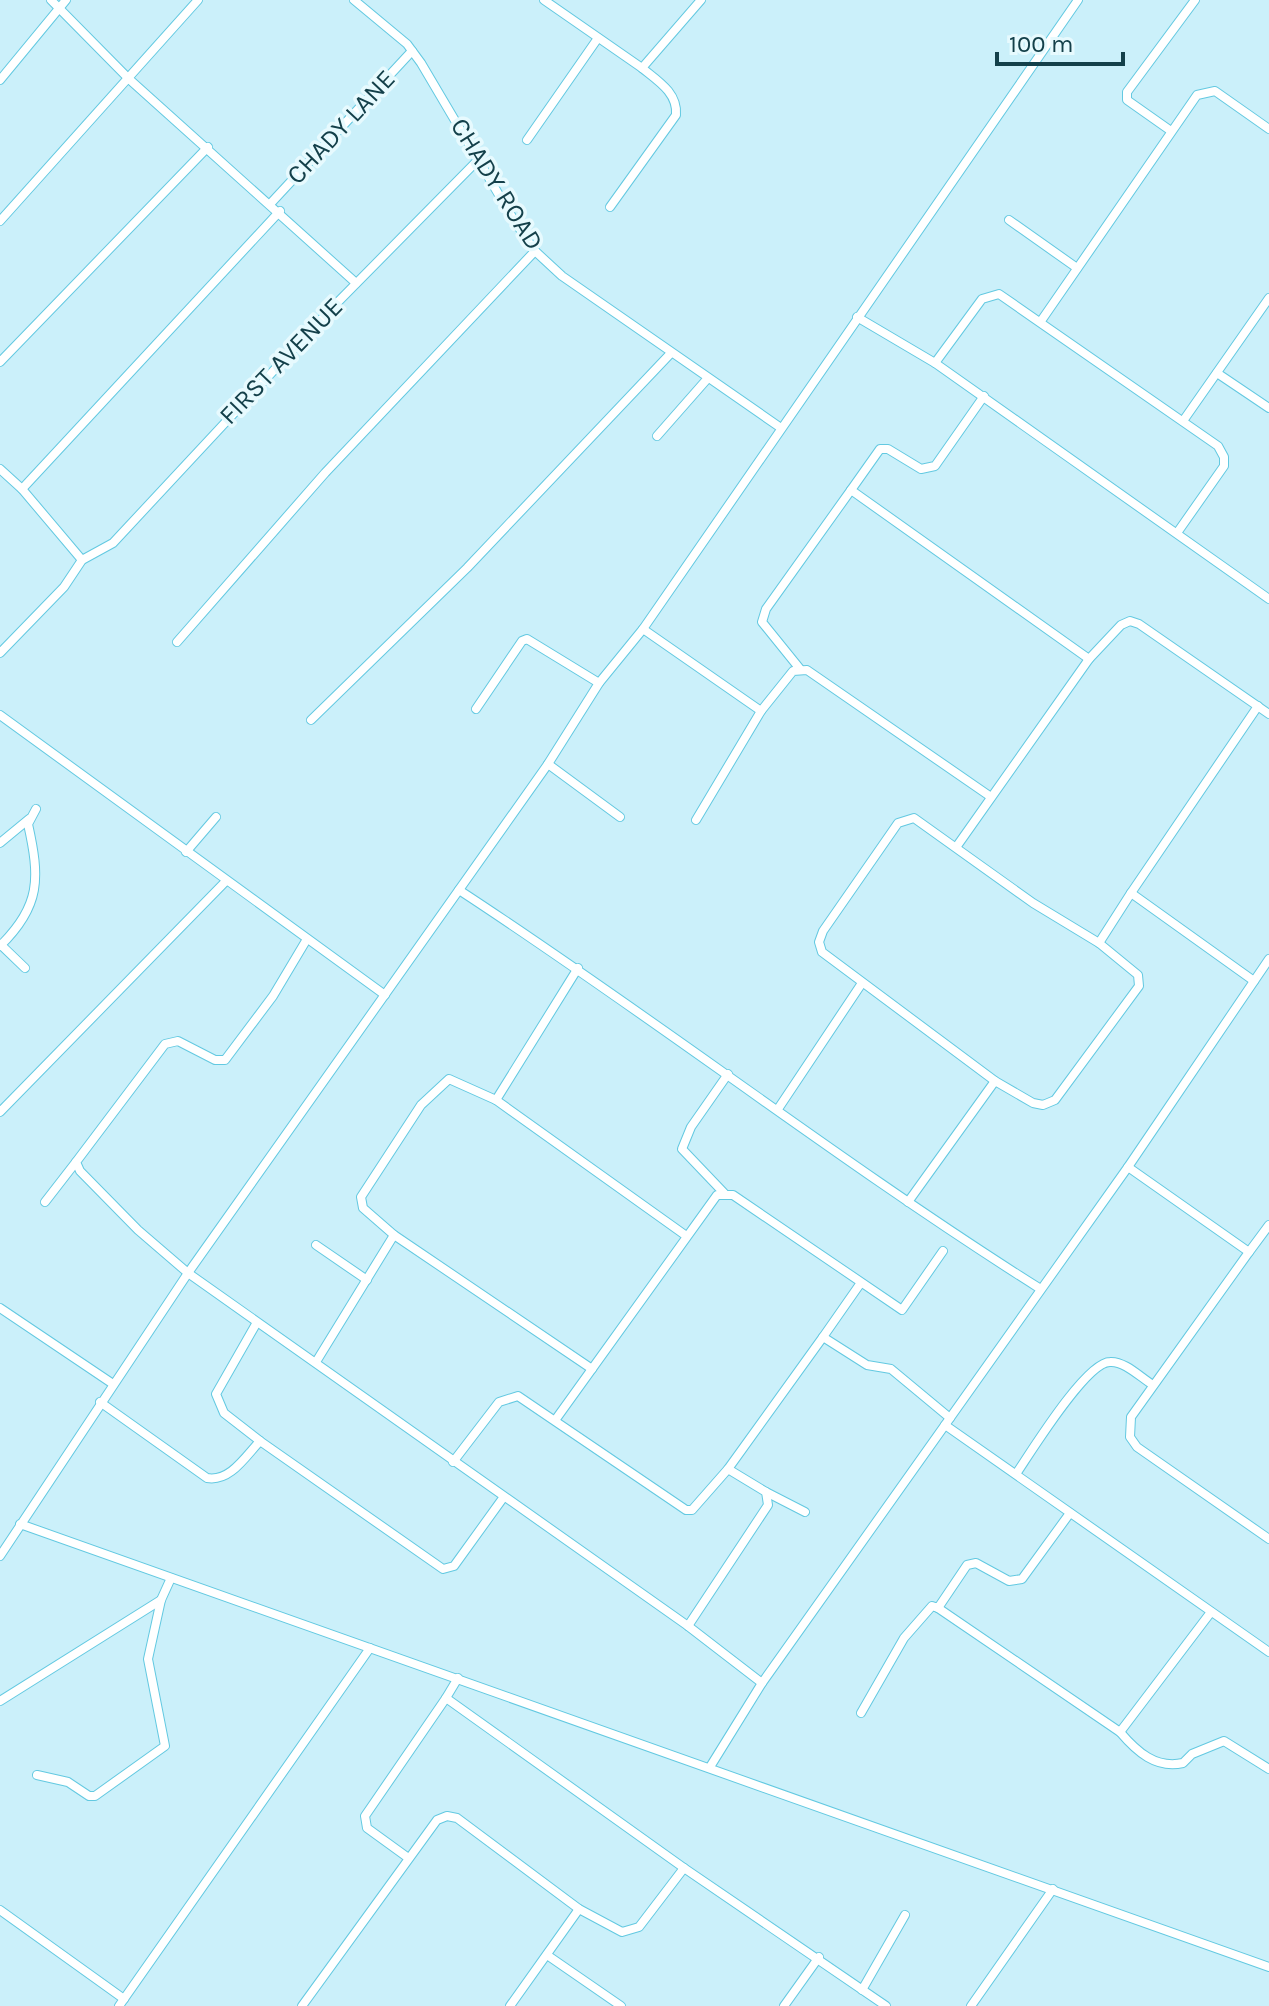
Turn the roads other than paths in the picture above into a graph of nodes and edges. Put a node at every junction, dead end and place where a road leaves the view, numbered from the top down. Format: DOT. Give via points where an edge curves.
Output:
graph roads {
  1 [pos="51,0"];
  2 [pos="66,0"];
  3 [pos="198,0"];
  4 [pos="354,0"];
  5 [pos="544,0"];
  6 [pos="701,0"];
  7 [pos="1078,0"];
  8 [pos="1195,0"];
  9 [pos="59,8"];
  10 [pos="598,38"];
  11 [pos="412,51"];
  12 [pos="642,68"];
  13 [pos="129,79"];
  14 [pos="0,80"];
  15 [pos="1269,129"];
  16 [pos="1171,131"];
  17 [pos="527,140"];
  18 [pos="208,147"];
  19 [pos="479,159"];
  20 [pos="271,203"];
  21 [pos="610,207"];
  22 [pos="280,211"];
  23 [pos="1009,220"];
  24 [pos="0,221"];
  25 [pos="535,251"];
  26 [pos="1077,268"];
  27 [pos="356,283"];
  28 [pos="1269,298"];
  29 [pos="857,317"];
  30 [pos="1041,321"];
  31 [pos="671,353"];
  32 [pos="0,362"];
  33 [pos="935,363"];
  34 [pos="1217,373"];
  35 [pos="708,378"];
  36 [pos="984,396"];
  37 [pos="1269,408"];
  38 [pos="1183,421"];
  39 [pos="781,428"];
  40 [pos="657,436"];
  41 [pos="0,469"];
  42 [pos="22,489"];
  43 [pos="851,490"];
  44 [pos="1177,533"];
  45 [pos="82,560"];
  46 [pos="1269,599"];
  47 [pos="643,629"];
  48 [pos="177,642"];
  49 [pos="0,653"];
  50 [pos="1089,659"];
  51 [pos="800,669"];
  52 [pos="599,683"];
  53 [pos="1258,706"];
  54 [pos="476,709"];
  55 [pos="761,711"];
  56 [pos="1269,714"];
  57 [pos="0,715"];
  58 [pos="311,720"];
  59 [pos="548,764"];
  60 [pos="991,797"];
  61 [pos="36,809"];
  62 [pos="216,817"];
  63 [pos="620,817"];
  64 [pos="29,819"];
  65 [pos="696,820"];
  66 [pos="0,843"];
  67 [pos="957,846"];
  68 [pos="186,852"];
  69 [pos="226,881"];
  70 [pos="459,890"];
  71 [pos="1131,893"];
  72 [pos="307,939"];
  73 [pos="1099,943"];
  74 [pos="0,945"];
  75 [pos="1269,959"];
  76 [pos="25,968"];
  77 [pos="578,968"];
  78 [pos="1254,981"];
  79 [pos="862,983"];
  80 [pos="385,995"];
  81 [pos="728,1074"];
  82 [pos="995,1081"];
  83 [pos="496,1100"];
  84 [pos="778,1109"];
  85 [pos="0,1112"];
  86 [pos="76,1162"];
  87 [pos="1128,1167"];
  88 [pos="724,1193"];
  89 [pos="45,1202"];
  90 [pos="908,1202"];
  91 [pos="1269,1225"];
  92 [pos="394,1235"];
  93 [pos="685,1235"];
  94 [pos="316,1245"];
  95 [pos="943,1251"];
  96 [pos="1249,1252"];
  97 [pos="188,1273"];
  98 [pos="367,1280"];
  99 [pos="860,1284"];
  100 [pos="1039,1288"];
  101 [pos="0,1308"];
  102 [pos="256,1324"];
  103 [pos="823,1337"];
  104 [pos="316,1362"];
  105 [pos="592,1369"];
  106 [pos="113,1384"];
  107 [pos="1153,1385"];
  108 [pos="100,1402"];
  109 [pos="556,1419"];
  110 [pos="948,1422"];
  111 [pos="260,1441"];
  112 [pos="453,1462"];
  113 [pos="728,1469"];
  114 [pos="1016,1474"];
  115 [pos="766,1492"];
  116 [pos="503,1498"];
  117 [pos="805,1512"];
  118 [pos="1070,1513"];
  119 [pos="20,1524"];
  120 [pos="1269,1539"];
  121 [pos="0,1556"];
  122 [pos="171,1578"];
  123 [pos="161,1600"];
  124 [pos="938,1608"];
  125 [pos="1211,1612"];
  126 [pos="688,1626"];
  127 [pos="1269,1637"];
  128 [pos="370,1648"];
  129 [pos="1266,1650"];
  130 [pos="458,1678"];
  131 [pos="762,1683"];
  132 [pos="446,1698"];
  133 [pos="0,1701"];
  134 [pos="861,1713"];
  135 [pos="1120,1732"];
  136 [pos="710,1767"];
  137 [pos="1269,1769"];
  138 [pos="37,1775"];
  139 [pos="407,1857"];
  140 [pos="684,1868"];
  141 [pos="1053,1889"];
  142 [pos="579,1909"];
  143 [pos="0,1910"];
  144 [pos="905,1915"];
  145 [pos="547,1955"];
  146 [pos="819,1957"];
  147 [pos="1269,1967"];
  148 [pos="862,1990"];
  149 [pos="122,2002"];
  150 [pos="302,2006"];
  151 [pos="510,2006"];
  152 [pos="621,2006"];
  153 [pos="784,2006"];
  154 [pos="886,2006"];
  155 [pos="971,2006"];
  1 -- 9 [label="street"];
  2 -- 9 [label="street"];
  3 -- 13 [label="street"];
  4 -- 11 [label="street, CHADY ROAD"];
  5 -- 10 [label="street"];
  6 -- 12 [label="street"];
  7 -- 29 [label="street"];
  8 -- 16 [label="street" via="1127,92 1133,106"];
  9 -- 13 [label="street"];
  9 -- 14 [label="street"];
  10 -- 12 [label="street"];
  10 -- 17 [label="street"];
  11 -- 19 [label="street, CHADY ROAD"];
  11 -- 20 [label="street, CHADY LANE"];
  12 -- 21 [label="street" via="670,92 676,115"];
  13 -- 18 [label="street"];
  13 -- 24 [label="street"];
  15 -- 16 [label="street" via="1215,91 1206,91 1197,95"];
  16 -- 26 [label="street"];
  18 -- 20 [label="street"];
  18 -- 32 [label="street"];
  19 -- 25 [label="street, CHADY ROAD"];
  19 -- 27 [label="street, FIRST AVENUE"];
  20 -- 22 [label="street"];
  22 -- 27 [label="street"];
  22 -- 42 [label="street"];
  23 -- 26 [label="street"];
  25 -- 31 [label="street, CHADY ROAD"];
  25 -- 48 [label="street" via="325,473"];
  26 -- 30 [label="street"];
  27 -- 45 [label="street, FIRST AVENUE" via="113,543"];
  28 -- 34 [label="street"];
  29 -- 33 [label="street"];
  29 -- 39 [label="street"];
  30 -- 33 [label="street" via="999,294 990,294"];
  30 -- 38 [label="street"];
  31 -- 35 [label="street, CHADY ROAD"];
  31 -- 58 [label="street" via="467,568"];
  33 -- 36 [label="street"];
  34 -- 37 [label="street"];
  34 -- 38 [label="street"];
  35 -- 39 [label="street, CHADY ROAD"];
  35 -- 40 [label="street"];
  36 -- 43 [label="street" via="935,466 921,469 880,449"];
  36 -- 44 [label="street"];
  38 -- 44 [label="street" via="1218,446 1224,466"];
  39 -- 47 [label="street"];
  41 -- 42 [label="street"];
  42 -- 45 [label="street"];
  43 -- 50 [label="street"];
  43 -- 51 [label="street" via="762,622"];
  44 -- 46 [label="street"];
  45 -- 49 [label="street" via="64,587"];
  47 -- 52 [label="street"];
  47 -- 55 [label="street"];
  50 -- 53 [label="street" via="1130,621"];
  50 -- 60 [label="street"];
  51 -- 55 [label="street"];
  51 -- 60 [label="street"];
  52 -- 54 [label="street" via="527,639"];
  52 -- 59 [label="street"];
  53 -- 56 [label="street"];
  53 -- 71 [label="street"];
  55 -- 65 [label="street"];
  57 -- 68 [label="street"];
  59 -- 63 [label="street"];
  59 -- 70 [label="street"];
  60 -- 67 [label="street"];
  61 -- 64 [label="street"];
  62 -- 68 [label="street"];
  64 -- 66 [label="street"];
  64 -- 74 [label="street" via="35,855 32,908"];
  67 -- 73 [label="street" via="1033,903"];
  67 -- 79 [label="street" via="923,822 904,819 831,919 819,942 822,952"];
  68 -- 69 [label="street"];
  69 -- 72 [label="street"];
  69 -- 85 [label="street"];
  70 -- 77 [label="street"];
  70 -- 80 [label="street"];
  71 -- 73 [label="street"];
  71 -- 78 [label="street"];
  72 -- 80 [label="street"];
  72 -- 86 [label="street" via="233,1054 215,1060 178,1041 165,1044"];
  73 -- 82 [label="street" via="1138,975 1139,986 1068,1084 1043,1105"];
  74 -- 76 [label="street"];
  75 -- 78 [label="street"];
  77 -- 81 [label="street"];
  77 -- 83 [label="street"];
  78 -- 87 [label="street"];
  79 -- 82 [label="street"];
  79 -- 84 [label="street"];
  80 -- 97 [label="street"];
  81 -- 84 [label="street"];
  81 -- 88 [label="street" via="682,1149"];
  82 -- 90 [label="street"];
  83 -- 92 [label="street" via="449,1079 421,1105 361,1197 363,1208"];
  83 -- 93 [label="street"];
  84 -- 90 [label="street"];
  86 -- 89 [label="street"];
  86 -- 97 [label="street" via="138,1230"];
  87 -- 96 [label="street"];
  87 -- 100 [label="street"];
  88 -- 93 [label="street"];
  88 -- 99 [label="street" via="766,1216"];
  90 -- 100 [label="street"];
  91 -- 96 [label="street"];
  92 -- 98 [label="street"];
  92 -- 105 [label="street"];
  93 -- 105 [label="street"];
  94 -- 98 [label="street"];
  95 -- 99 [label="street" via="902,1310"];
  96 -- 107 [label="street"];
  97 -- 102 [label="street"];
  97 -- 106 [label="street"];
  98 -- 104 [label="street"];
  99 -- 103 [label="street"];
  100 -- 110 [label="street"];
  101 -- 106 [label="street"];
  102 -- 104 [label="street"];
  102 -- 111 [label="street" via="216,1394 224,1413"];
  103 -- 110 [label="street" via="867,1365 891,1369"];
  103 -- 113 [label="street"];
  104 -- 112 [label="street"];
  105 -- 109 [label="street"];
  106 -- 108 [label="street"];
  107 -- 114 [label="street" via="1120,1363 1098,1366"];
  107 -- 120 [label="street" via="1128,1427 1137,1447"];
  108 -- 111 [label="street" via="207,1478 227,1475"];
  108 -- 119 [label="street"];
  109 -- 112 [label="street" via="518,1396 508,1397"];
  109 -- 113 [label="street" via="686,1510 698,1508"];
  110 -- 114 [label="street"];
  110 -- 131 [label="street"];
  111 -- 116 [label="street" via="443,1569 454,1566"];
  112 -- 116 [label="street"];
  113 -- 115 [label="street"];
  114 -- 118 [label="street"];
  115 -- 117 [label="street"];
  115 -- 126 [label="street" via="768,1505"];
  116 -- 126 [label="street"];
  118 -- 124 [label="street" via="1022,1579 1009,1581 971,1562"];
  118 -- 125 [label="street"];
  119 -- 121 [label="street"];
  119 -- 122 [label="street"];
  122 -- 123 [label="street"];
  122 -- 128 [label="street"];
  123 -- 133 [label="street"];
  123 -- 138 [label="street" via="148,1659 165,1746 95,1796"];
  124 -- 134 [label="street" via="932,1606 904,1638"];
  124 -- 135 [label="street"];
  125 -- 129 [label="street"];
  125 -- 135 [label="street"];
  126 -- 131 [label="street"];
  127 -- 129 [label="street"];
  128 -- 130 [label="street"];
  128 -- 149 [label="street"];
  130 -- 132 [label="street"];
  130 -- 136 [label="street"];
  131 -- 136 [label="street"];
  132 -- 139 [label="street" via="365,1816 367,1828"];
  132 -- 140 [label="street"];
  135 -- 137 [label="street" via="1154,1762 1183,1763 1224,1741"];
  136 -- 141 [label="street"];
  139 -- 142 [label="street" via="437,1820 457,1818"];
  139 -- 150 [label="street"];
  140 -- 142 [label="street" via="630,1933"];
  140 -- 146 [label="street"];
  141 -- 147 [label="street"];
  141 -- 155 [label="street"];
  142 -- 145 [label="street"];
  143 -- 149 [label="street"];
  144 -- 148 [label="street"];
  145 -- 151 [label="street"];
  145 -- 152 [label="street"];
  146 -- 148 [label="street"];
  146 -- 153 [label="street"];
  148 -- 154 [label="street"];
}
